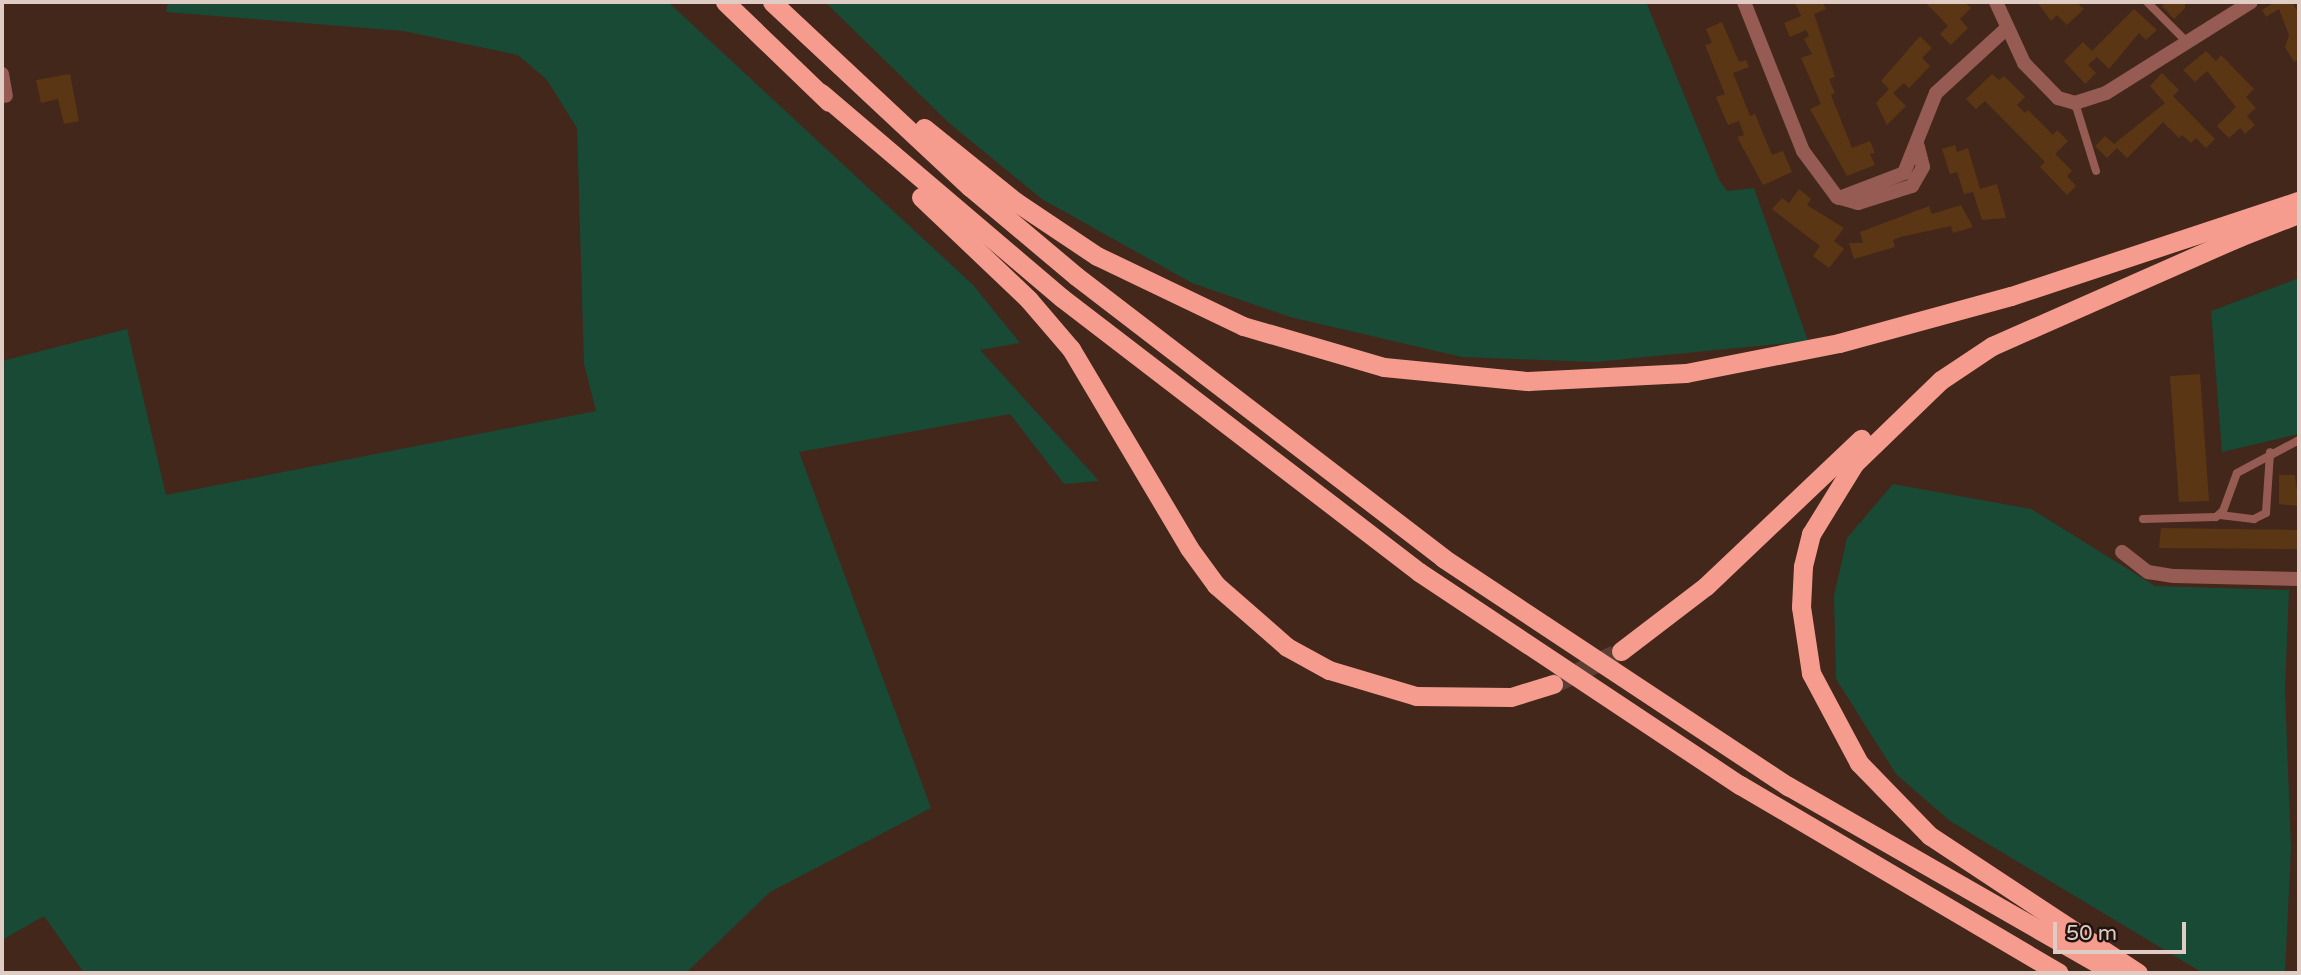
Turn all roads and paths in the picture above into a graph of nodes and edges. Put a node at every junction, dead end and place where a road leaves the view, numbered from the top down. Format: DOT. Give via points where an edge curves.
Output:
graph roads {
  1 [pos="725,2"];
  2 [pos="772,2"];
  3 [pos="1744,2"];
  4 [pos="1996,2"];
  5 [pos="2147,2"];
  6 [pos="2251,2"];
  7 [pos="2007,28"];
  8 [pos="2187,42"];
  9 [pos="841,68"];
  10 [pos="2,74"];
  11 [pos="821,93"];
  12 [pos="6,96"];
  13 [pos="2076,103"];
  14 [pos="2096,171"];
  15 [pos="2299,201"];
  16 [pos="2299,214"];
  17 [pos="2241,236"];
  18 [pos="2299,440"];
  19 [pos="2270,452"];
  20 [pos="2220,515"];
  21 [pos="2143,519"];
  22 [pos="2122,552"];
  23 [pos="2299,579"];
  24 [pos="1621,651"];
  25 [pos="1553,684"];
  26 [pos="2059,973"];
  27 [pos="2115,973"];
  28 [pos="2138,973"];
  1 -- 11 [label="highway"];
  2 -- 9 [label="highway"];
  3 -- 7 [label="street" via="1803,151 1839,198 1896,179 1918,147 1936,93"];
  4 -- 7 [label="street"];
  5 -- 8 [label="lane"];
  6 -- 8 [label="street"];
  7 -- 13 [label="street" via="2024,63 2042,83 2058,98"];
  8 -- 13 [label="street" via="2106,93"];
  9 -- 15 [label="highway" via="1016,202 1097,256 1173,295 1312,349 1452,377 1612,379 1758,361 2011,296"];
  9 -- 27 [label="highway" via="1076,276 1443,558 1788,786"];
  10 -- 12 [label="street"];
  11 -- 25 [label="highway" via="1029,300 1070,349 1189,548 1250,618 1329,670 1416,696 1511,697"];
  11 -- 26 [label="highway" via="1062,298 1408,564 1741,785"];
  13 -- 14 [label="lane"];
  16 -- 17 [label="highway"];
  17 -- 24 [label="highway" via="2025,317 1958,355 1911,391 1706,586"];
  17 -- 28 [label="highway" via="1992,346 1941,380 1854,464 1811,534 1803,566 1803,643 1811,673 1832,721 1859,763 1930,836"];
  18 -- 19 [label="lane"];
  19 -- 20 [label="lane" via="2237,473"];
  19 -- 20 [label="lane" via="2266,513 2254,519"];
  20 -- 21 [label="lane"];
  22 -- 23 [label="street" via="2148,572 2174,576"];
}
